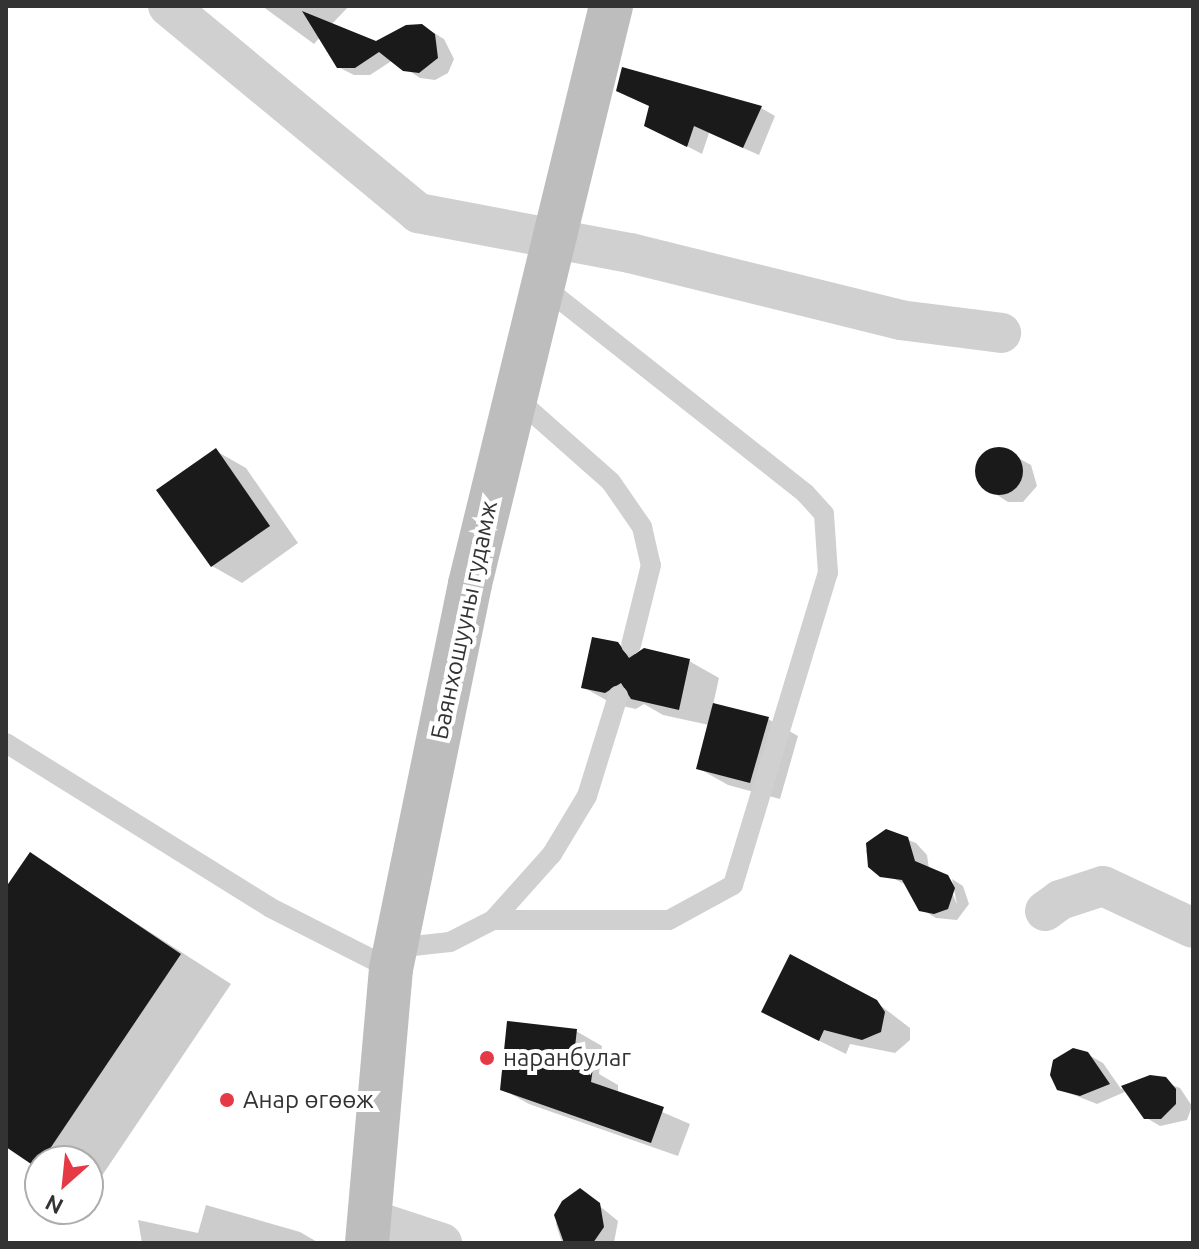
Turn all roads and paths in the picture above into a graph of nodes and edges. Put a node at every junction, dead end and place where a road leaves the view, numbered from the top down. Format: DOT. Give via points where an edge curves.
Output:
graph roads {
  1 [pos="168,6"];
  2 [pos="611,6"];
  3 [pos="550,240"];
  4 [pos="540,283"];
  5 [pos="1001,333"];
  6 [pos="514,396"];
  7 [pos="631,645"];
  8 [pos="618,696"];
  9 [pos="6,743"];
  10 [pos="1045,911"];
  11 [pos="493,920"];
  12 [pos="1193,928"];
  13 [pos="393,958"];
  14 [pos="368,1231"];
  15 [pos="442,1243"];
  1 -- 3 [label="street" via="418,213"];
  2 -- 3 [label="main road, Баянхошууны гудамж"];
  3 -- 4 [label="main road, Баянхошууны гудамж"];
  3 -- 5 [label="street" via="630,253 900,320"];
  4 -- 6 [label="main road, Баянхошууны гудамж"];
  4 -- 11 [label="lane" via="805,493 824,514 828,573 733,885 669,920"];
  6 -- 7 [label="lane" via="611,482 642,527 651,565"];
  6 -- 13 [label="main road, Баянхошууны гудамж"];
  8 -- 11 [label="lane" via="587,796 552,854"];
  9 -- 13 [label="lane" via="269,907"];
  10 -- 12 [label="street" via="1060,900 1103,886"];
  11 -- 13 [label="lane" via="450,942"];
  13 -- 14 [label="main road, Баянхошууны гудамж"];
  14 -- 15 [label="street"];
}
